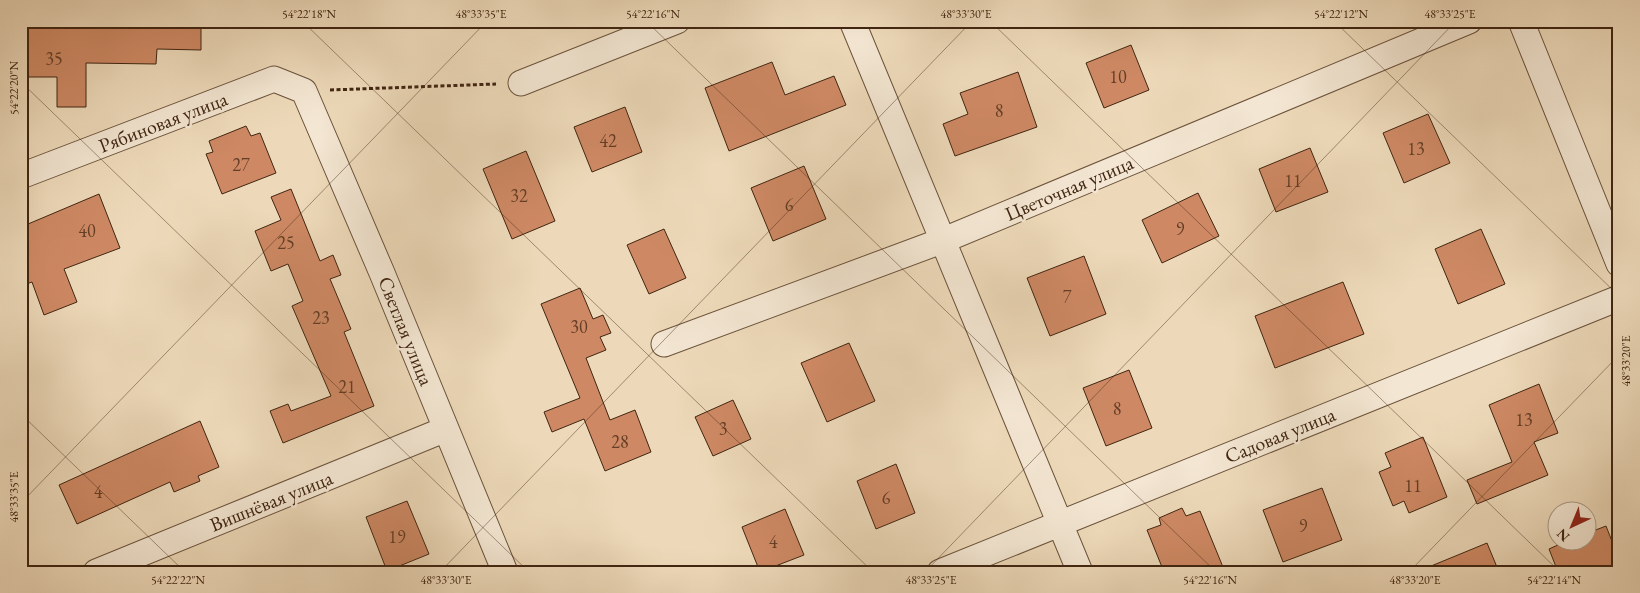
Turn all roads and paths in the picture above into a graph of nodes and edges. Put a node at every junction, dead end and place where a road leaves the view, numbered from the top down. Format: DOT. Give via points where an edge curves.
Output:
graph roads {
  1 [pos="677,21"];
  2 [pos="852,21"];
  3 [pos="1469,21"];
  4 [pos="1521,21"];
  5 [pos="521,83"];
  6 [pos="304,91"];
  7 [pos="21,176"];
  8 [pos="944,240"];
  9 [pos="1619,264"];
  10 [pos="1619,298"];
  11 [pos="664,344"];
  12 [pos="446,429"];
  13 [pos="1060,524"];
  14 [pos="96,572"];
  15 [pos="505,572"];
  16 [pos="940,572"];
  17 [pos="1080,572"];
  1 -- 5 [label="street"];
  2 -- 8 [label="street"];
  3 -- 8 [label="street, Цветочная улица"];
  4 -- 9 [label="street"];
  5 -- 6 [label="path"];
  6 -- 7 [label="street, Рябиновая улица" via="274,79"];
  6 -- 12 [label="street, Светлая улица"];
  8 -- 11 [label="street, Цветочная улица"];
  8 -- 13 [label="street"];
  10 -- 13 [label="street, Садовая улица"];
  12 -- 14 [label="street, Вишнёвая улица"];
  12 -- 15 [label="street, Светлая улица"];
  13 -- 16 [label="street, Садовая улица"];
  13 -- 17 [label="street"];
}
